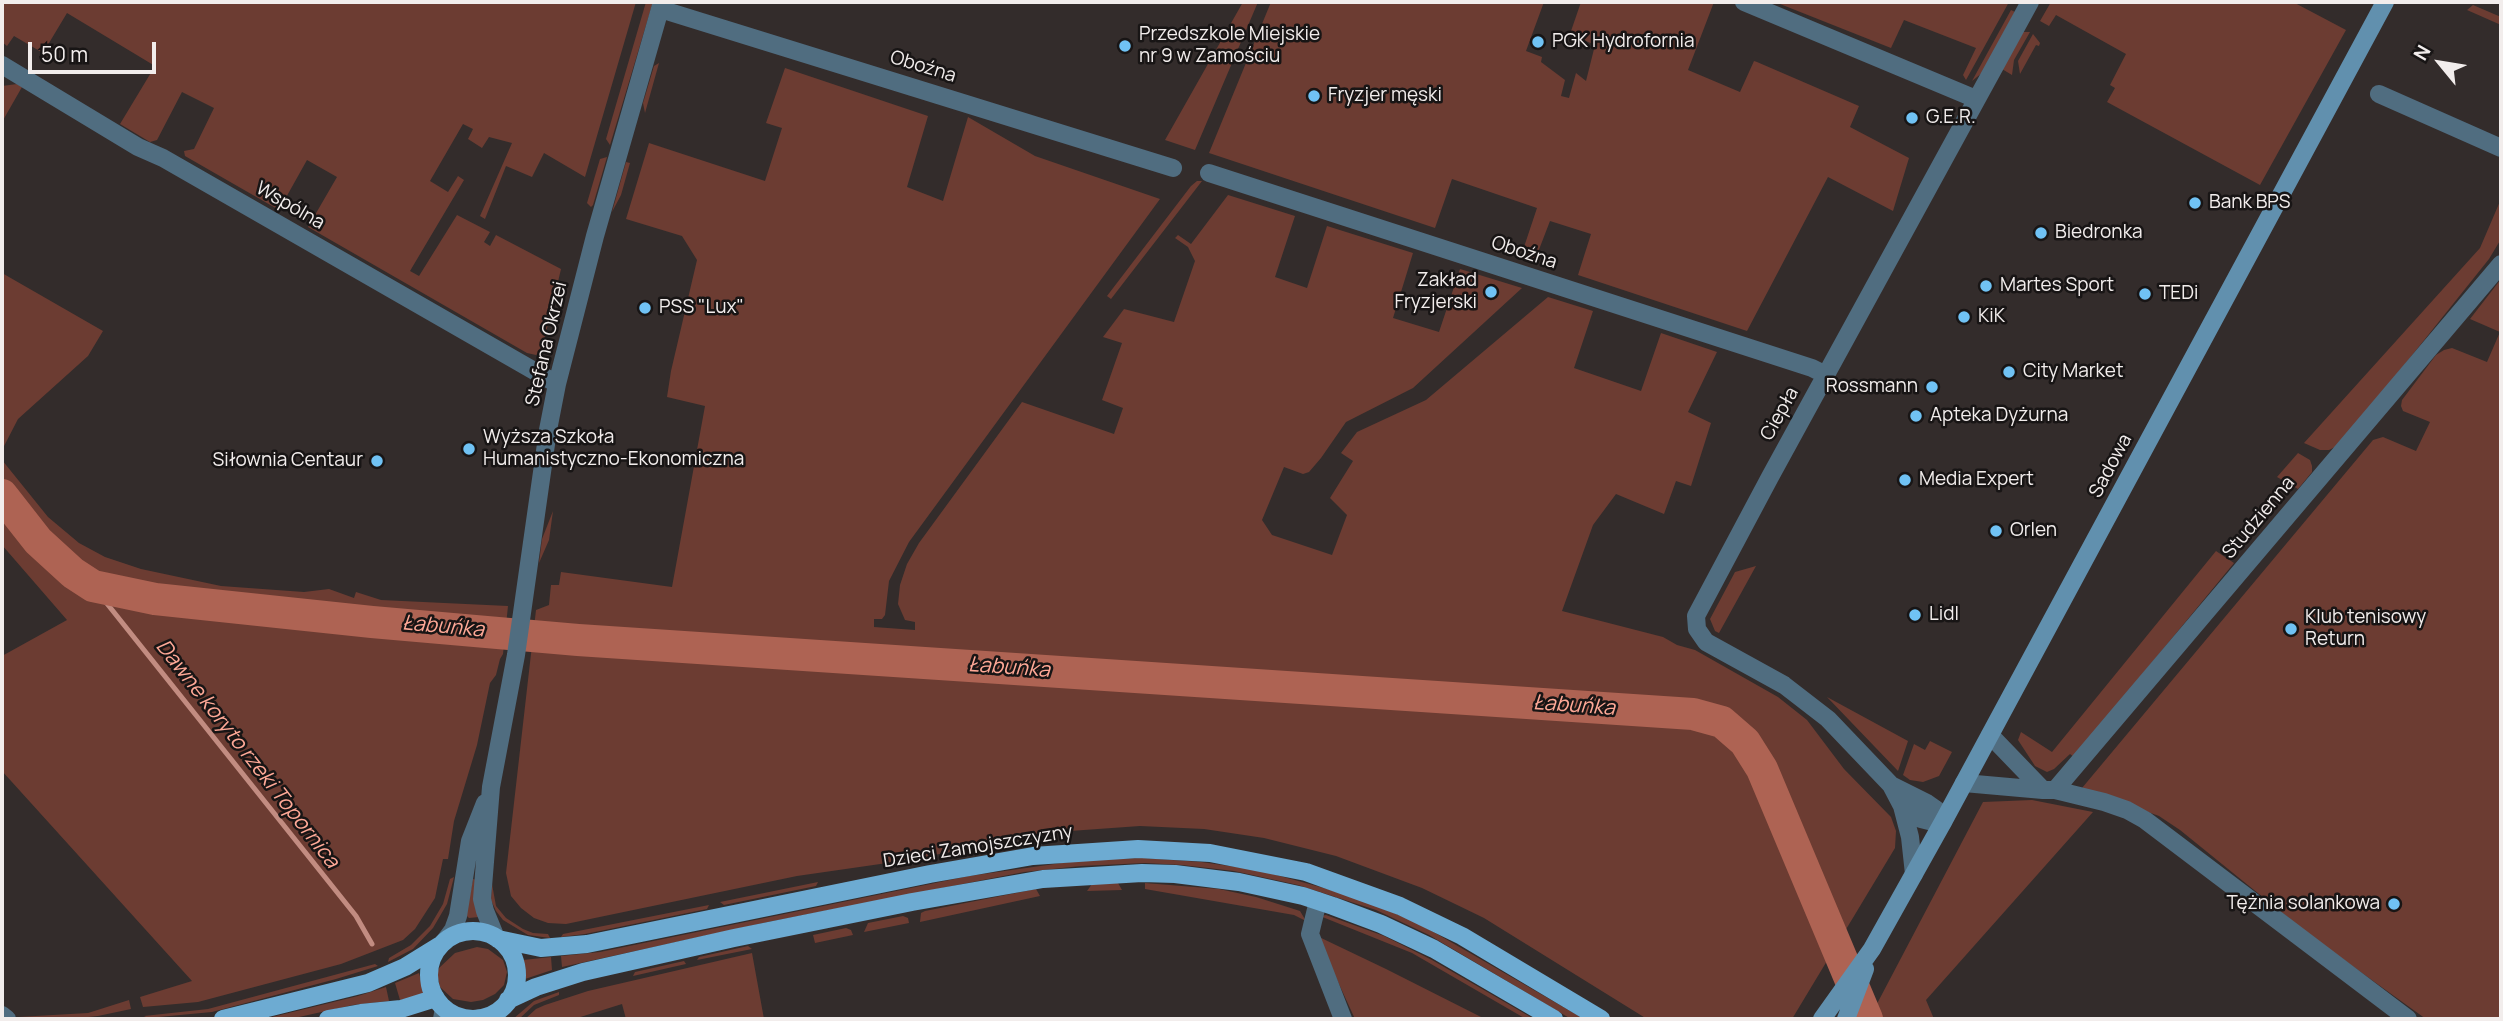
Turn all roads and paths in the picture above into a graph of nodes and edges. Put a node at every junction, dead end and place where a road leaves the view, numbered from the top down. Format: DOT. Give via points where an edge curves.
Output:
graph roads {
  1 [pos="1744,2"];
  2 [pos="2030,2"];
  3 [pos="2385,2"];
  4 [pos="661,5"];
  5 [pos="2,65"];
  6 [pos="2379,94"];
  7 [pos="1976,99"];
  8 [pos="2501,148"];
  9 [pos="1173,168"];
  10 [pos="1209,173"];
  11 [pos="2501,264"];
  12 [pos="1826,375"];
  13 [pos="557,384"];
  14 [pos="1990,735"];
  15 [pos="1964,783"];
  16 [pos="1891,785"];
  17 [pos="491,787"];
  18 [pos="2049,790"];
  19 [pos="1902,806"];
  20 [pos="1943,822"];
  21 [pos="1914,874"];
  22 [pos="1318,901"];
  23 [pos="497,939"];
  24 [pos="443,943"];
  25 [pos="1872,949"];
  26 [pos="508,1000"];
  27 [pos="441,1009"];
  28 [pos="1825,1014"];
  29 [pos="2,1015"];
  30 [pos="7,1019"];
  31 [pos="223,1019"];
  32 [pos="328,1019"];
  33 [pos="480,1019"];
  34 [pos="1343,1019"];
  35 [pos="1554,1019"];
  36 [pos="1601,1019"];
  37 [pos="1846,1019"];
  38 [pos="2408,1019"];
  1 -- 7 [label="street"];
  2 -- 7 [label="street, Ciepła"];
  3 -- 14 [label="main road, Sadowa"];
  4 -- 9 [label="street, Oboźna"];
  4 -- 13 [label="street, Stefana Okrzei"];
  5 -- 13 [label="street, Wspólna"];
  6 -- 8 [label="street"];
  7 -- 12 [label="street, Ciepła"];
  10 -- 12 [label="street, Oboźna"];
  11 -- 18 [label="street, Studzienna"];
  12 -- 16 [label="street, Ciepła" via="1702,603 1696,625 1706,642 1804,699"];
  13 -- 17 [label="street, Stefana Okrzei"];
  14 -- 15 [label="main road, Sadowa"];
  14 -- 18 [label="street"];
  15 -- 18 [label="street"];
  15 -- 20 [label="main road, Sadowa"];
  16 -- 19 [label="street, Ciepła"];
  16 -- 20 [label="street, Ciepła" via="1937,810"];
  17 -- 23 [label="street, Stefana Okrzei" via="482,898"];
  17 -- 24 [label="street, Stefana Okrzei" via="470,841 458,916"];
  18 -- 38 [label="street" via="2104,802 2145,820"];
  19 -- 20 [label="street" via="1921,819"];
  19 -- 21 [label="street, Ciepła"];
  20 -- 21 [label="main road, Sadowa"];
  21 -- 25 [label="main road, Sadowa"];
  22 -- 26 [label="main road" via="1239,882 1175,874 1043,879 583,972"];
  22 -- 34 [label="street" via="1310,934"];
  22 -- 35 [label="main road" via="1434,949"];
  23 -- 24 [label="main road" via="469,931"];
  23 -- 26 [label="main road" via="515,962 516,982"];
  23 -- 36 [label="main road, Dzieci Zamojszczyzny" via="541,948 568,947 999,861 1102,850 1186,851 1275,864 1380,897 1462,936"];
  24 -- 27 [label="main road" via="429,976"];
  24 -- 31 [label="main road" via="368,983"];
  25 -- 28 [label="main road, Sadowa"];
  25 -- 37 [label="main road, Sadowa"];
  26 -- 33 [label="main road" via="501,1009"];
  27 -- 32 [label="main road" via="401,1009"];
  27 -- 33 [label="main road"];
  29 -- 30 [label="street"];
}
